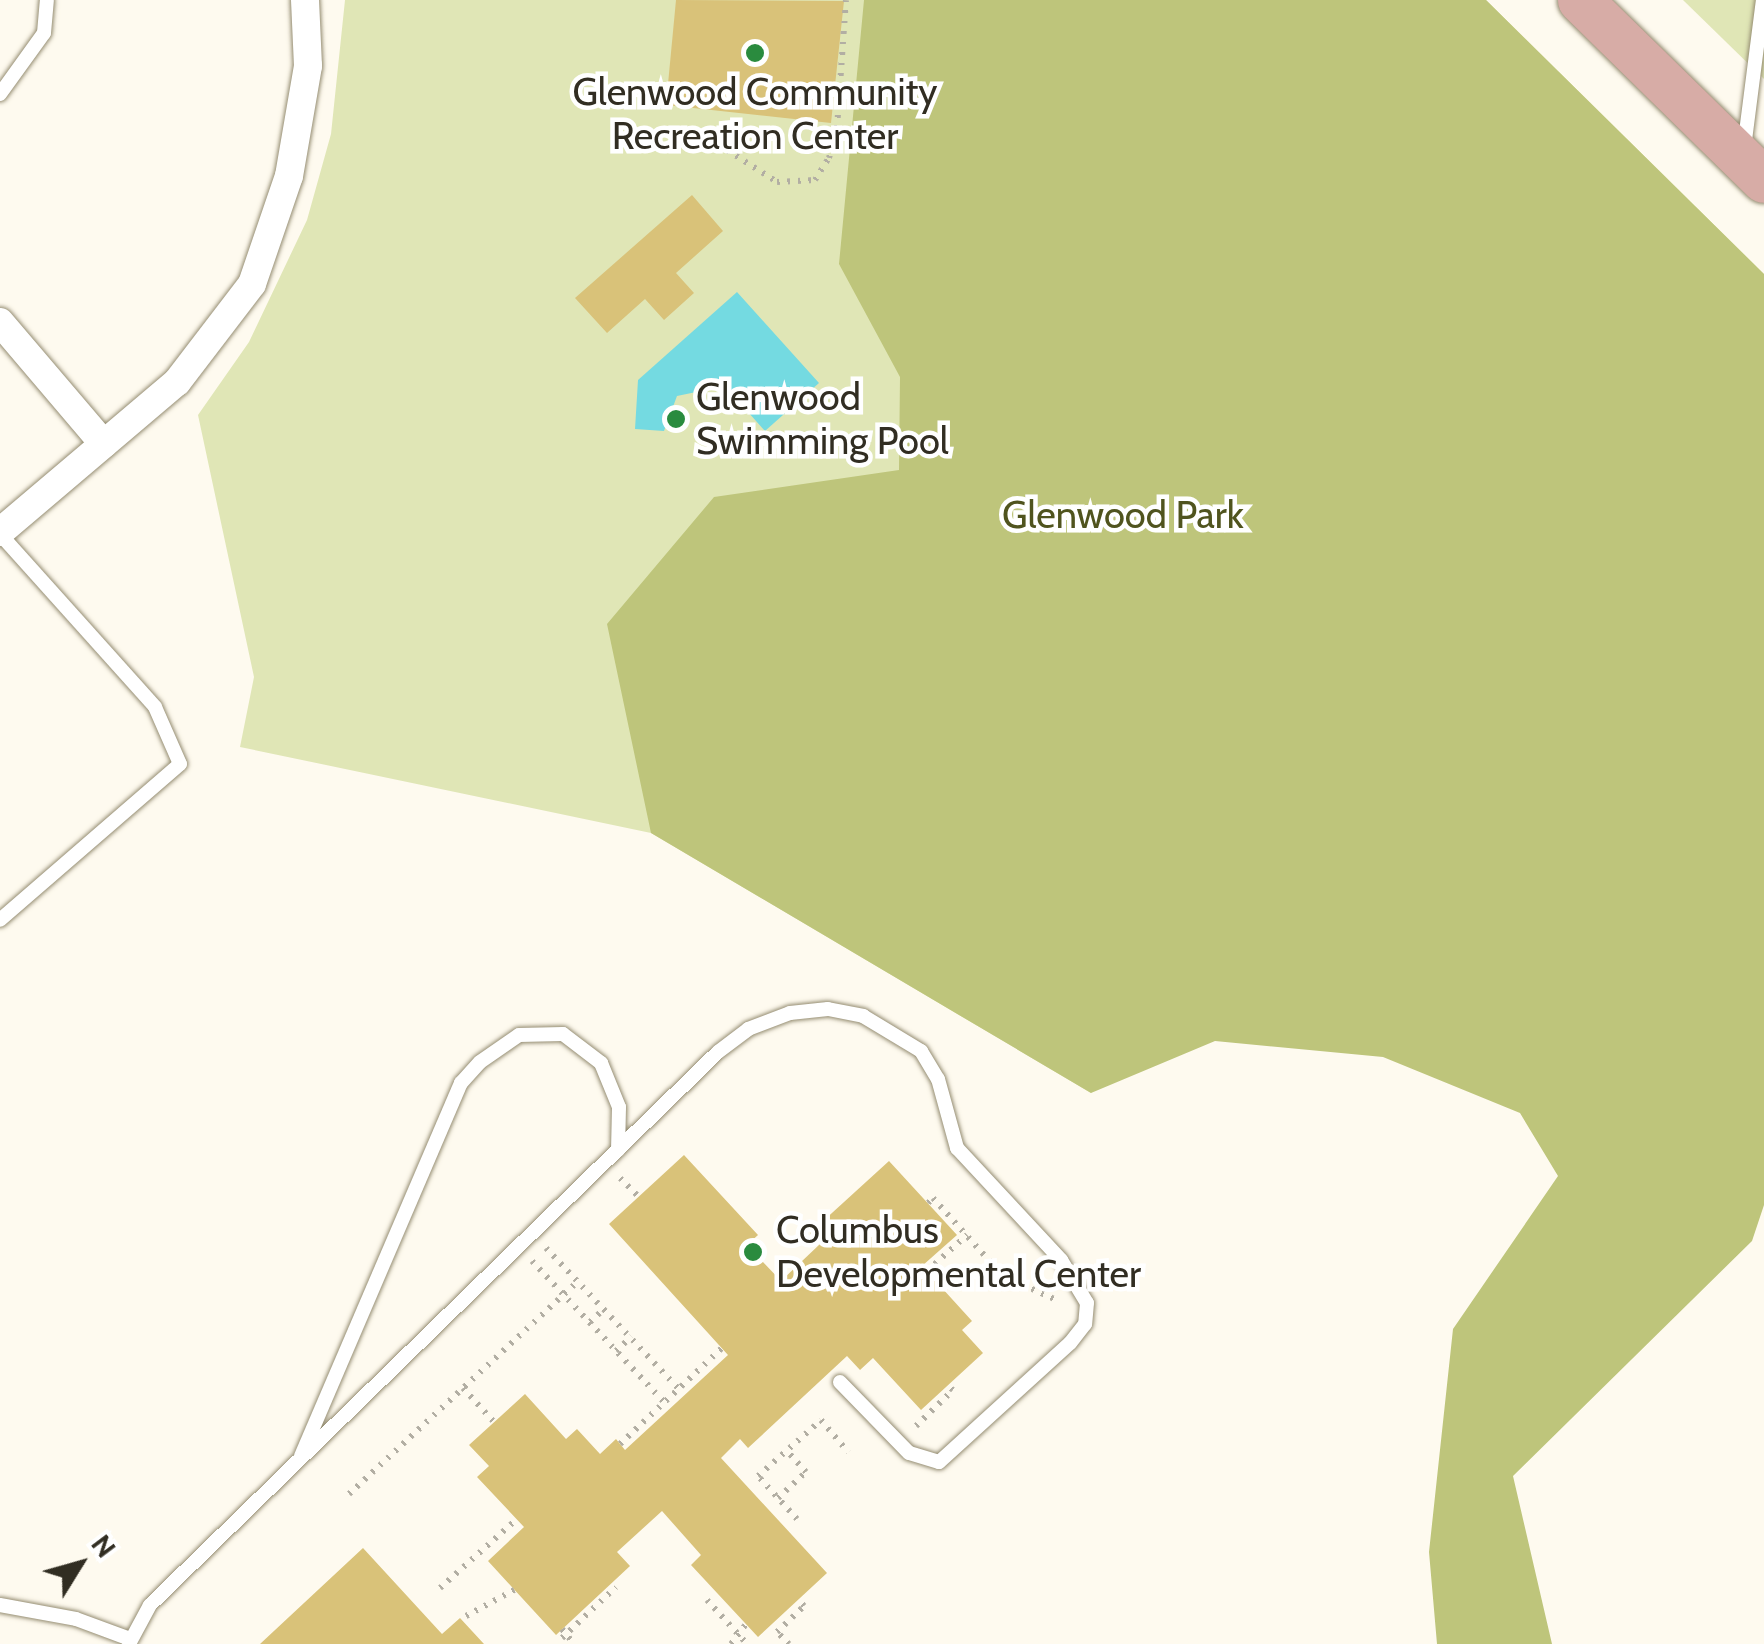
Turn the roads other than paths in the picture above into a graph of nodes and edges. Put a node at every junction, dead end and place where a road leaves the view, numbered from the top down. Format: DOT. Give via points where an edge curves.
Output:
graph roads {
  1 [pos="47,0"];
  2 [pos="305,0"];
  3 [pos="1580,0"];
  4 [pos="1762,0"];
  5 [pos="0,94"];
  6 [pos="1754,169"];
  7 [pos="0,322"];
  8 [pos="104,444"];
  9 [pos="0,533"];
  10 [pos="0,920"];
  11 [pos="618,1150"];
  12 [pos="840,1382"];
  13 [pos="297,1464"];
  14 [pos="0,1605"];
  15 [pos="130,1642"];
  1 -- 5 [label="lane" via="44,33"];
  2 -- 8 [label="street" via="308,66 290,176 252,284 177,382"];
  3 -- 6 [label="main road"];
  4 -- 6 [label="lane"];
  7 -- 8 [label="street"];
  8 -- 9 [label="street"];
  9 -- 10 [label="lane" via="155,706 180,764"];
  11 -- 12 [label="lane" via="748,1029 828,1008 863,1016 921,1051 938,1079 956,1148 1061,1260 1080,1285 1086,1314 1070,1343 955,1454 922,1461"];
  11 -- 13 [label="lane"];
  11 -- 13 [label="lane" via="619,1106 607,1075 562,1034 519,1035 480,1062 461,1083"];
  13 -- 15 [label="lane" via="150,1604"];
  14 -- 15 [label="lane" via="76,1619"];
}
